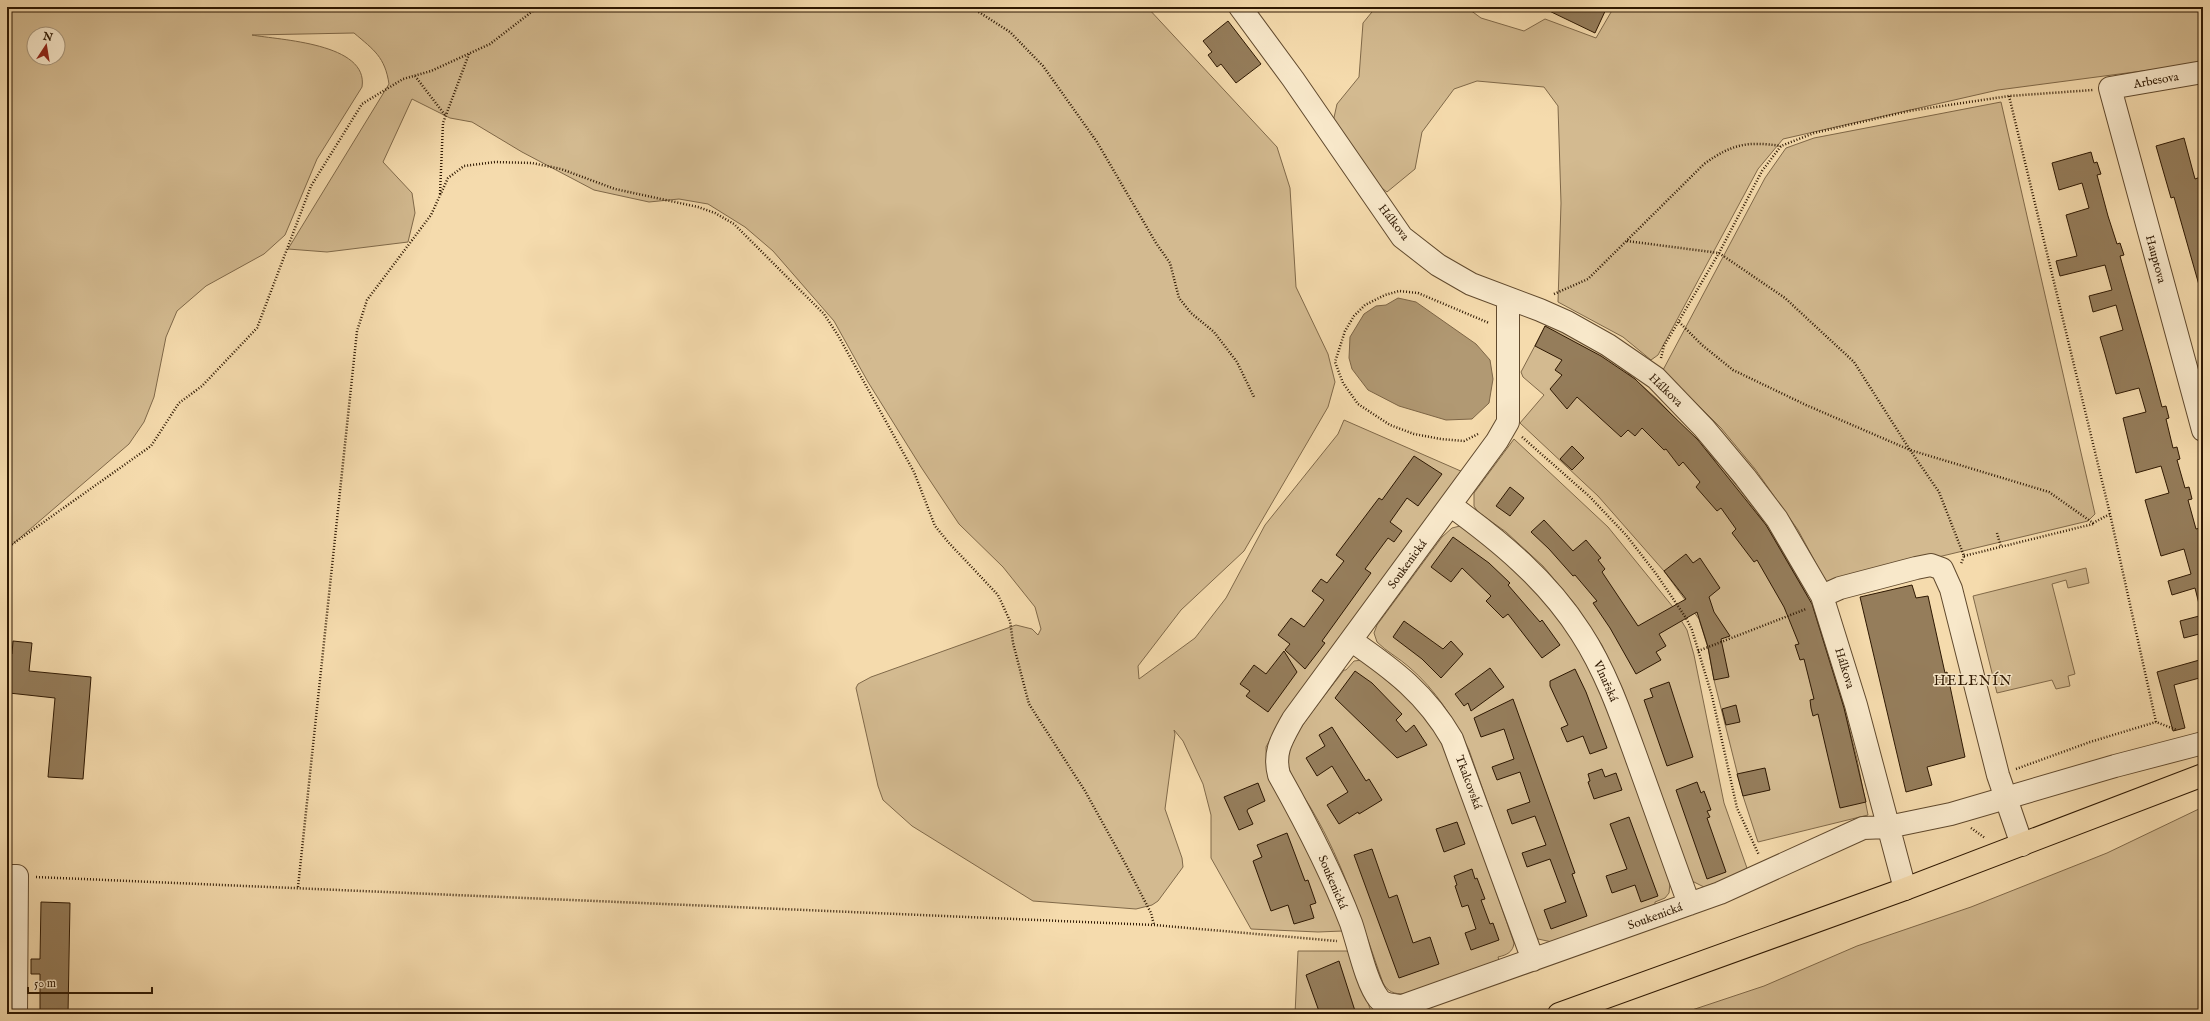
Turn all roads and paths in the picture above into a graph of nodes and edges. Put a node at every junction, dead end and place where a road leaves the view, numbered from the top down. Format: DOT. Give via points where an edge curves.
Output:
graph roads {
  1 [pos="538,7"];
  2 [pos="971,7"];
  3 [pos="1240,7"];
  4 [pos="470,53"];
  5 [pos="2203,72"];
  6 [pos="414,76"];
  7 [pos="2110,88"];
  8 [pos="2009,96"];
  9 [pos="445,115"];
  10 [pos="1781,146"];
  11 [pos="440,196"];
  12 [pos="1627,241"];
  13 [pos="1719,253"];
  14 [pos="1588,279"];
  15 [pos="1508,298"];
  16 [pos="1679,322"];
  17 [pos="1508,331"];
  18 [pos="1656,378"];
  19 [pos="1254,398"];
  20 [pos="1508,422"];
  21 [pos="2203,430"];
  22 [pos="1482,432"];
  23 [pos="1910,450"];
  24 [pos="1450,505"];
  25 [pos="2110,514"];
  26 [pos="2093,523"];
  27 [pos="1997,533"];
  28 [pos="2000,547"];
  29 [pos="7,548"];
  30 [pos="1964,556"];
  31 [pos="1951,589"];
  32 [pos="1823,600"];
  33 [pos="1352,641"];
  34 [pos="1698,651"];
  35 [pos="2156,722"];
  36 [pos="2184,731"];
  37 [pos="2203,743"];
  38 [pos="1998,775"];
  39 [pos="2203,775"];
  40 [pos="2008,798"];
  41 [pos="1951,814"];
  42 [pos="1888,827"];
  43 [pos="2013,848"];
  44 [pos="1766,872"];
  45 [pos="12,876"];
  46 [pos="298,887"];
  47 [pos="1905,889"];
  48 [pos="1689,904"];
  49 [pos="1154,925"];
  50 [pos="1357,942"];
  51 [pos="1533,960"];
  52 [pos="16,1014"];
  53 [pos="1559,1014"];
  1 -- 4 [label="path" via="490,44"];
  2 -- 19 [label="path" via="1010,32 1043,66 1097,142 1170,263 1179,298 1214,332 1237,362"];
  3 -- 15 [label="street, Hálkova" via="1402,237 1438,265 1470,284"];
  4 -- 6 [label="path"];
  4 -- 9 [label="path"];
  5 -- 7 [label="street, Arbesova"];
  6 -- 9 [label="path"];
  6 -- 29 [label="path" via="403,79 362,104 349,123 311,186 258,328 202,386 179,403 151,446"];
  7 -- 8 [label="path"];
  7 -- 21 [label="street, Hauptova"];
  8 -- 10 [label="path" via="1909,111 1814,133"];
  8 -- 25 [label="path"];
  9 -- 11 [label="path" via="442,130"];
  10 -- 12 [label="path" via="1758,143 1739,145 1723,151 1704,164"];
  10 -- 13 [label="path" via="1762,171"];
  11 -- 46 [label="path" via="431,216 367,300 357,331"];
  11 -- 49 [label="path" via="448,178 464,166 495,162 532,163 561,169 615,189 698,207 734,224 824,314 843,343 914,472 936,526 998,595 1010,622 1029,704 1084,791 1122,858 1151,913"];
  12 -- 13 [label="path"];
  12 -- 14 [label="path"];
  13 -- 16 [label="path"];
  13 -- 23 [label="path" via="1785,298 1854,362"];
  15 -- 17 [label="street"];
  15 -- 18 [label="street, Hálkova" via="1567,322 1608,345"];
  16 -- 18 [label="path" via="1664,346"];
  16 -- 23 [label="path" via="1733,370"];
  17 -- 20 [label="street"];
  17 -- 22 [label="path" via="1418,293 1399,291 1384,295 1365,305 1345,331 1338,349 1335,362 1343,384 1358,404 1390,425 1414,434 1464,441"];
  18 -- 32 [label="street, Hálkova" via="1704,428 1777,519"];
  20 -- 24 [label="street, Soukenická"];
  20 -- 34 [label="path" via="1589,496 1626,535 1674,598 1692,630"];
  23 -- 26 [label="path" via="2049,492"];
  23 -- 30 [label="path" via="1939,492"];
  24 -- 33 [label="street, Soukenická"];
  24 -- 48 [label="street, Vlnařská" via="1495,538 1541,581 1593,652 1616,700"];
  25 -- 26 [label="path"];
  25 -- 35 [label="path"];
  26 -- 28 [label="path"];
  27 -- 28 [label="path"];
  28 -- 30 [label="path"];
  30 -- 31 [label="path"];
  31 -- 32 [label="street" via="1942,569 1931,565 1840,588"];
  31 -- 38 [label="street"];
  32 -- 34 [label="path"];
  32 -- 42 [label="street, Hálkova" via="1856,705"];
  33 -- 50 [label="street, Soukenická" via="1293,719 1278,749 1276,763 1279,775 1324,858"];
  33 -- 51 [label="street, Tkalcovská" via="1414,688 1452,739"];
  34 -- 44 [label="path" via="1712,696 1737,808"];
  35 -- 36 [label="path"];
  35 -- 38 [label="path" via="2090,742"];
  37 -- 40 [label="street, Soukenická"];
  38 -- 40 [label="street"];
  39 -- 43 [label="main road"];
  40 -- 41 [label="street, Soukenická"];
  40 -- 43 [label="street"];
  41 -- 42 [label="street, Soukenická"];
  41 -- 43 [label="path"];
  42 -- 44 [label="street, Soukenická" via="1862,828"];
  42 -- 47 [label="street, Hálkova"];
  43 -- 47 [label="main road"];
  44 -- 48 [label="street, Soukenická" via="1720,894"];
  45 -- 46 [label="path"];
  45 -- 52 [label="street"];
  46 -- 49 [label="path" via="856,914"];
  47 -- 53 [label="main road"];
  48 -- 51 [label="street, Soukenická"];
  49 -- 50 [label="path"];
  50 -- 51 [label="street, Soukenická" via="1373,990 1380,1001 1389,1005 1402,1006"];
}
